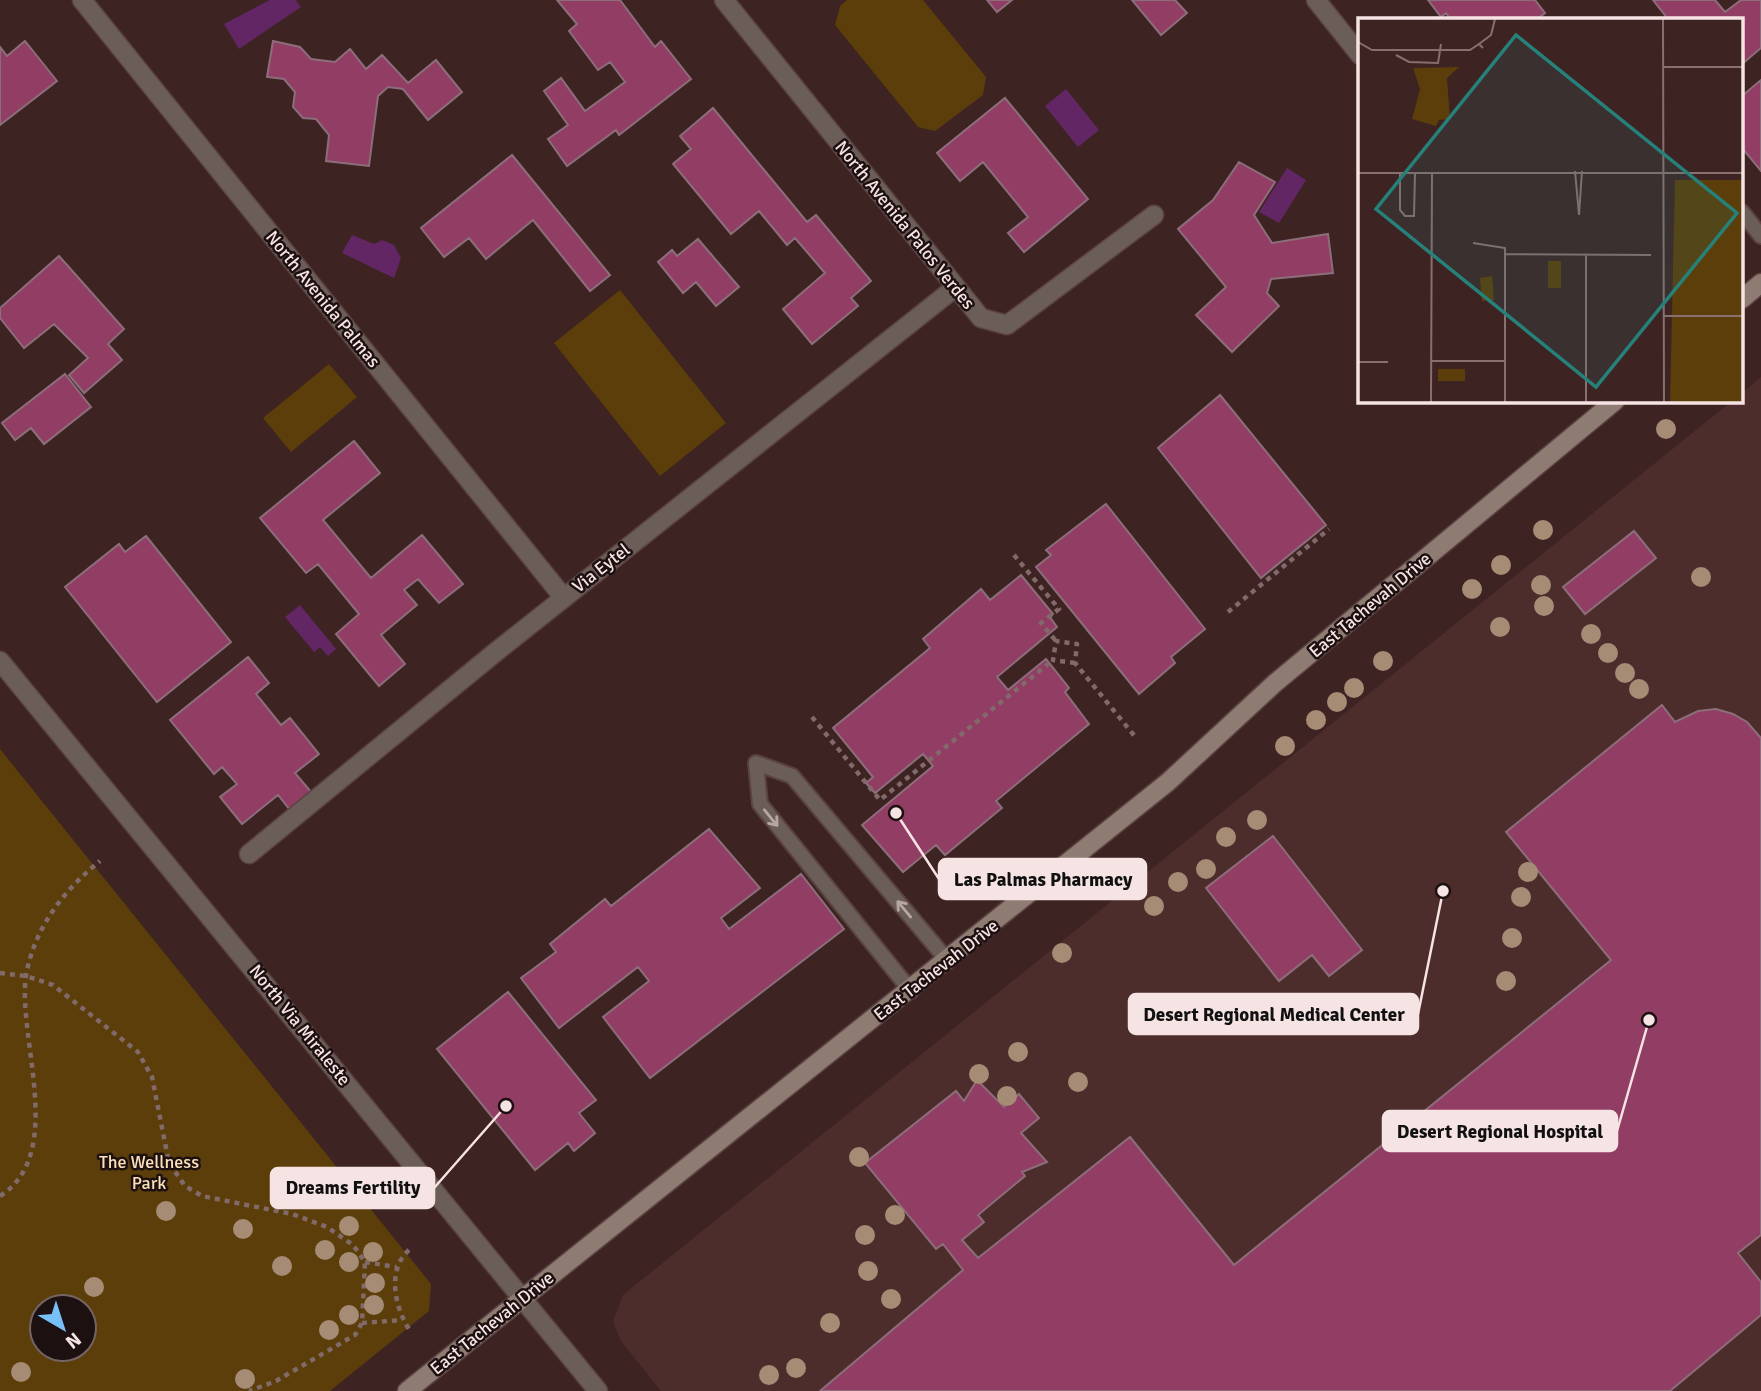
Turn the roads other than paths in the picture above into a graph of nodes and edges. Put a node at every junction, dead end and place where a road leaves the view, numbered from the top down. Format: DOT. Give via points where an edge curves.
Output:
graph roads {
  1 [pos="82,0"];
  2 [pos="724,0"];
  3 [pos="1316,0"];
  4 [pos="1358,52"];
  5 [pos="1154,215"];
  6 [pos="1744,215"];
  7 [pos="1761,236"];
  8 [pos="1761,283"];
  9 [pos="956,287"];
  10 [pos="1744,297"];
  11 [pos="1614,402"];
  12 [pos="564,598"];
  13 [pos="0,661"];
  14 [pos="249,854"];
  15 [pos="948,961"];
  16 [pos="911,990"];
  17 [pos="524,1298"];
  18 [pos="407,1391"];
  19 [pos="598,1391"];
  1 -- 12 [label="street, North Avenida Palmas"];
  2 -- 9 [label="street, North Avenida Palos Verdes"];
  3 -- 4 [label="street"];
  5 -- 9 [label="street, North Avenida Palos Verdes" via="1007,325 981,318"];
  6 -- 7 [label="lane"];
  8 -- 10 [label="street"];
  9 -- 12 [label="street, Via Eytel"];
  11 -- 15 [label="street, East Tachevah Drive" via="1275,683 1168,782"];
  12 -- 14 [label="street, Via Eytel"];
  13 -- 17 [label="street, North Via Miraleste"];
  15 -- 16 [label="street, East Tachevah Drive"];
  15 -- 16 [label="lane, one-way" via="792,776 756,763 760,804"];
  16 -- 17 [label="street, East Tachevah Drive"];
  17 -- 18 [label="street, East Tachevah Drive"];
  17 -- 19 [label="street, North Via Miraleste"];
}
